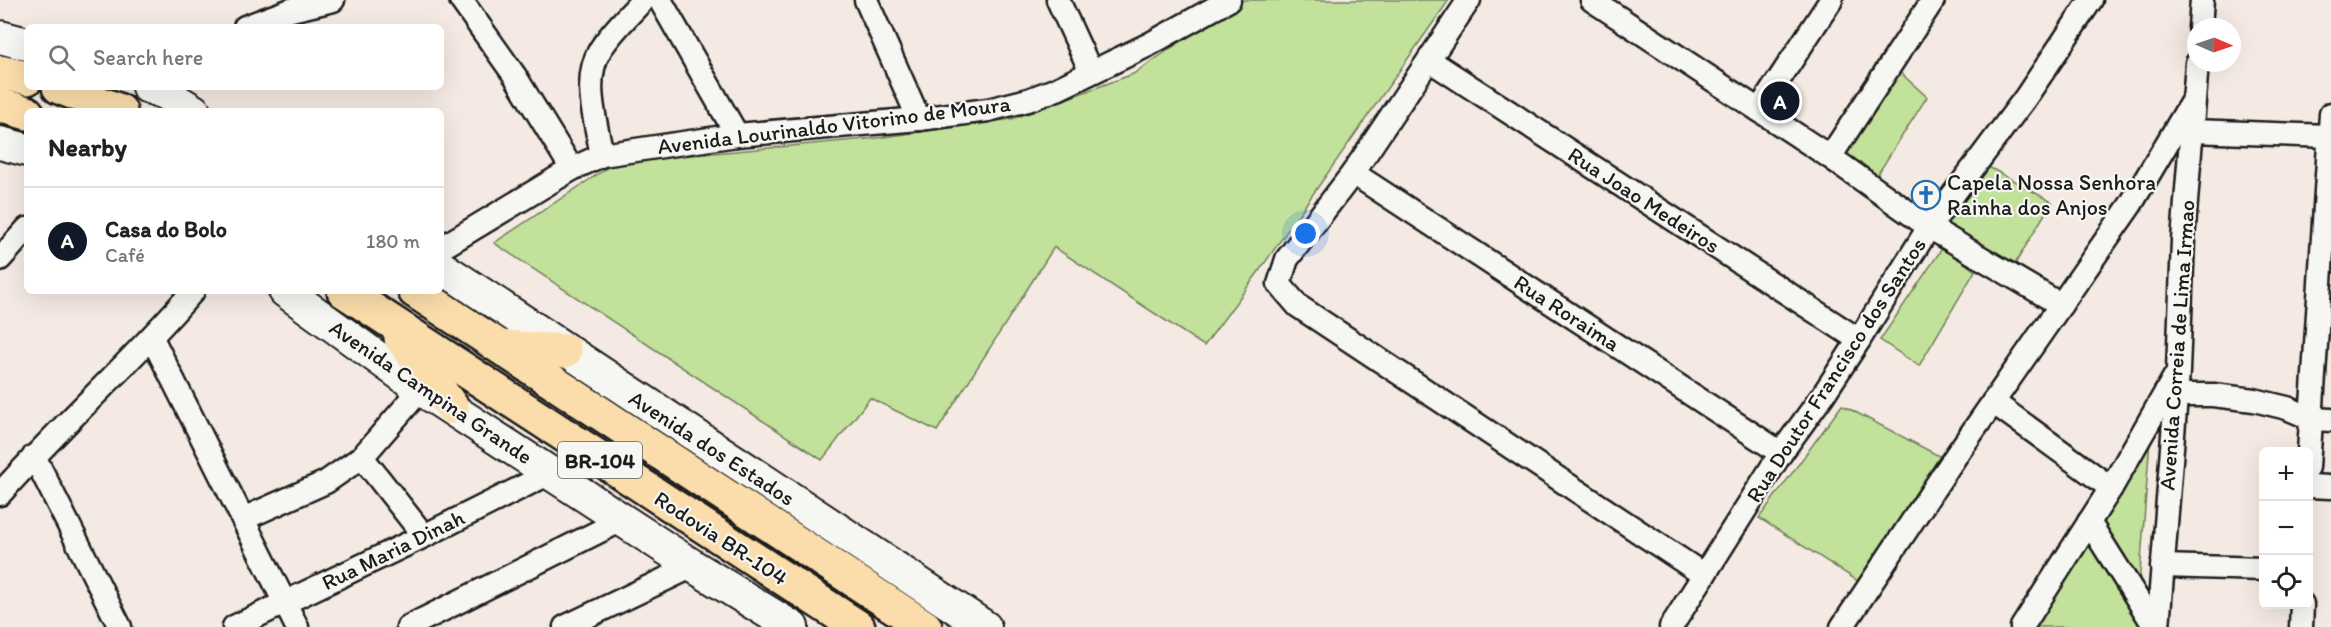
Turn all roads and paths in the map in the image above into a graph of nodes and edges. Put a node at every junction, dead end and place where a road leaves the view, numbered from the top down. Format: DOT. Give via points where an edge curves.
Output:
graph roads {
  1 [pos="333,0"];
  2 [pos="461,0"];
  3 [pos="643,0"];
  4 [pos="660,0"];
  5 [pos="866,0"];
  6 [pos="1058,0"];
  7 [pos="1469,0"];
  8 [pos="1592,0"];
  9 [pos="1831,0"];
  10 [pos="1932,0"];
  11 [pos="2091,0"];
  12 [pos="2202,0"];
  13 [pos="1223,2"];
  14 [pos="287,5"];
  15 [pos="2201,18"];
  16 [pos="251,24"];
  17 [pos="0,37"];
  18 [pos="24,43"];
  19 [pos="1429,60"];
  20 [pos="0,72"];
  21 [pos="1091,72"];
  22 [pos="2196,72"];
  23 [pos="24,77"];
  24 [pos="67,90"];
  25 [pos="162,90"];
  26 [pos="2194,98"];
  27 [pos="0,105"];
  28 [pos="112,108"];
  29 [pos="190,108"];
  30 [pos="1759,110"];
  31 [pos="24,111"];
  32 [pos="918,119"];
  33 [pos="2330,125"];
  34 [pos="2192,131"];
  35 [pos="737,135"];
  36 [pos="0,143"];
  37 [pos="24,149"];
  38 [pos="602,155"];
  39 [pos="1830,157"];
  40 [pos="572,169"];
  41 [pos="1353,173"];
  42 [pos="1929,227"];
  43 [pos="24,232"];
  44 [pos="444,246"];
  45 [pos="0,259"];
  46 [pos="2326,266"];
  47 [pos="444,269"];
  48 [pos="190,294"];
  49 [pos="289,294"];
  50 [pos="350,294"];
  51 [pos="419,294"];
  52 [pos="2061,305"];
  53 [pos="387,319"];
  54 [pos="152,338"];
  55 [pos="1859,340"];
  56 [pos="501,347"];
  57 [pos="565,351"];
  58 [pos="2178,371"];
  59 [pos="421,389"];
  60 [pos="2175,395"];
  61 [pos="1994,402"];
  62 [pos="452,407"];
  63 [pos="2322,420"];
  64 [pos="2313,450"];
  65 [pos="1781,453"];
  66 [pos="34,456"];
  67 [pos="362,458"];
  68 [pos="550,473"];
  69 [pos="2313,486"];
  70 [pos="2331,487"];
  71 [pos="2111,488"];
  72 [pos="0,494"];
  73 [pos="243,519"];
  74 [pos="622,520"];
  75 [pos="2089,522"];
  76 [pos="424,536"];
  77 [pos="693,566"];
  78 [pos="2162,566"];
  79 [pos="2259,569"];
  80 [pos="1704,575"];
  81 [pos="285,602"];
  82 [pos="2302,609"];
  83 [pos="120,627"];
  84 [pos="234,627"];
  85 [pos="297,627"];
  86 [pos="408,627"];
  87 [pos="565,627"];
  88 [pos="792,627"];
  89 [pos="858,627"];
  90 [pos="925,627"];
  91 [pos="985,627"];
  92 [pos="1671,627"];
  93 [pos="1842,627"];
  94 [pos="2022,627"];
  95 [pos="2156,627"];
  96 [pos="2301,627"];
  1 -- 14 [label="street"];
  2 -- 40 [label="street" via="515,76"];
  3 -- 38 [label="street" via="600,50 592,72"];
  4 -- 35 [label="street"];
  5 -- 32 [label="street"];
  6 -- 21 [label="street"];
  7 -- 19 [label="street"];
  8 -- 30 [label="street"];
  9 -- 30 [label="street"];
  10 -- 39 [label="street"];
  11 -- 42 [label="street, Rua Doutor Francisco dos Santos" via="2026,98"];
  12 -- 15 [label="street"];
  13 -- 21 [label="street, Avenida Lourinaldo Vitorino de Moura"];
  14 -- 16 [label="street"];
  17 -- 18 [label="main road"];
  19 -- 41 [label="street"];
  19 -- 55 [label="street, Rua Joao Medeiros"];
  20 -- 23 [label="highway"];
  21 -- 32 [label="street, Avenida Lourinaldo Vitorino de Moura" via="1028,100 988,110"];
  22 -- 26 [label="street, Avenida Correia de Lima Irmao"];
  24 -- 28 [label="highway"];
  25 -- 29 [label="main road"];
  26 -- 34 [label="street, Avenida Correia de Lima Irmao"];
  26 -- 52 [label="street" via="2131,204"];
  27 -- 31 [label="highway"];
  30 -- 39 [label="street"];
  32 -- 35 [label="street, Avenida Lourinaldo Vitorino de Moura"];
  33 -- 34 [label="street"];
  33 -- 46 [label="street"];
  34 -- 58 [label="street, Avenida Correia de Lima Irmao"];
  35 -- 38 [label="street, Avenida Lourinaldo Vitorino de Moura"];
  36 -- 37 [label="main road"];
  38 -- 40 [label="street, Avenida Lourinaldo Vitorino de Moura"];
  39 -- 42 [label="street"];
  40 -- 44 [label="street, Avenida Lourinaldo Vitorino de Moura"];
  41 -- 65 [label="street, Rua Roraima"];
  41 -- 80 [label="street" via="1287,259 1279,284 1298,306"];
  42 -- 52 [label="street"];
  42 -- 55 [label="street, Rua Doutor Francisco dos Santos"];
  43 -- 45 [label="street"];
  46 -- 63 [label="street"];
  47 -- 57 [label="main road, Avenida dos Estados"];
  48 -- 54 [label="street"];
  49 -- 59 [label="main road, Avenida Campina Grande"];
  50 -- 53 [label="highway, Rodovia BR-104 / BR-104"];
  51 -- 56 [label="highway, Rodovia BR-104 / BR-104"];
  52 -- 61 [label="street"];
  53 -- 62 [label="highway"];
  53 -- 89 [label="highway, Rodovia BR-104 / BR-104"];
  54 -- 66 [label="street"];
  54 -- 73 [label="street"];
  55 -- 65 [label="street, Rua Doutor Francisco dos Santos"];
  56 -- 57 [label="highway"];
  56 -- 90 [label="highway, Rodovia BR-104 / BR-104"];
  57 -- 91 [label="main road, Avenida dos Estados"];
  58 -- 60 [label="street, Avenida Correia de Lima Irmao"];
  58 -- 71 [label="street"];
  59 -- 62 [label="main road, Avenida Campina Grande"];
  59 -- 67 [label="street"];
  60 -- 63 [label="street" via="2254,400"];
  60 -- 78 [label="street, Avenida Correia de Lima Irmao"];
  61 -- 71 [label="street"];
  61 -- 93 [label="street"];
  62 -- 68 [label="main road, Avenida Campina Grande"];
  63 -- 64 [label="street"];
  65 -- 80 [label="street, Rua Doutor Francisco dos Santos"];
  66 -- 72 [label="street"];
  66 -- 83 [label="street"];
  67 -- 73 [label="street" via="319,485"];
  67 -- 76 [label="street"];
  68 -- 74 [label="main road, Avenida Campina Grande"];
  68 -- 76 [label="street, Rua Maria Dinah"];
  69 -- 70 [label="street"];
  71 -- 75 [label="street"];
  73 -- 81 [label="street"];
  74 -- 77 [label="main road, Avenida Campina Grande"];
  74 -- 86 [label="street"];
  75 -- 94 [label="street"];
  75 -- 95 [label="street"];
  76 -- 81 [label="street, Rua Maria Dinah"];
  77 -- 87 [label="street"];
  77 -- 88 [label="main road, Avenida Campina Grande"];
  78 -- 79 [label="street"];
  78 -- 95 [label="street, Avenida Correia de Lima Irmao"];
  80 -- 92 [label="street, Rua Doutor Francisco dos Santos"];
  81 -- 84 [label="street, Rua Maria Dinah"];
  81 -- 85 [label="street"];
  82 -- 96 [label="street"];
}
